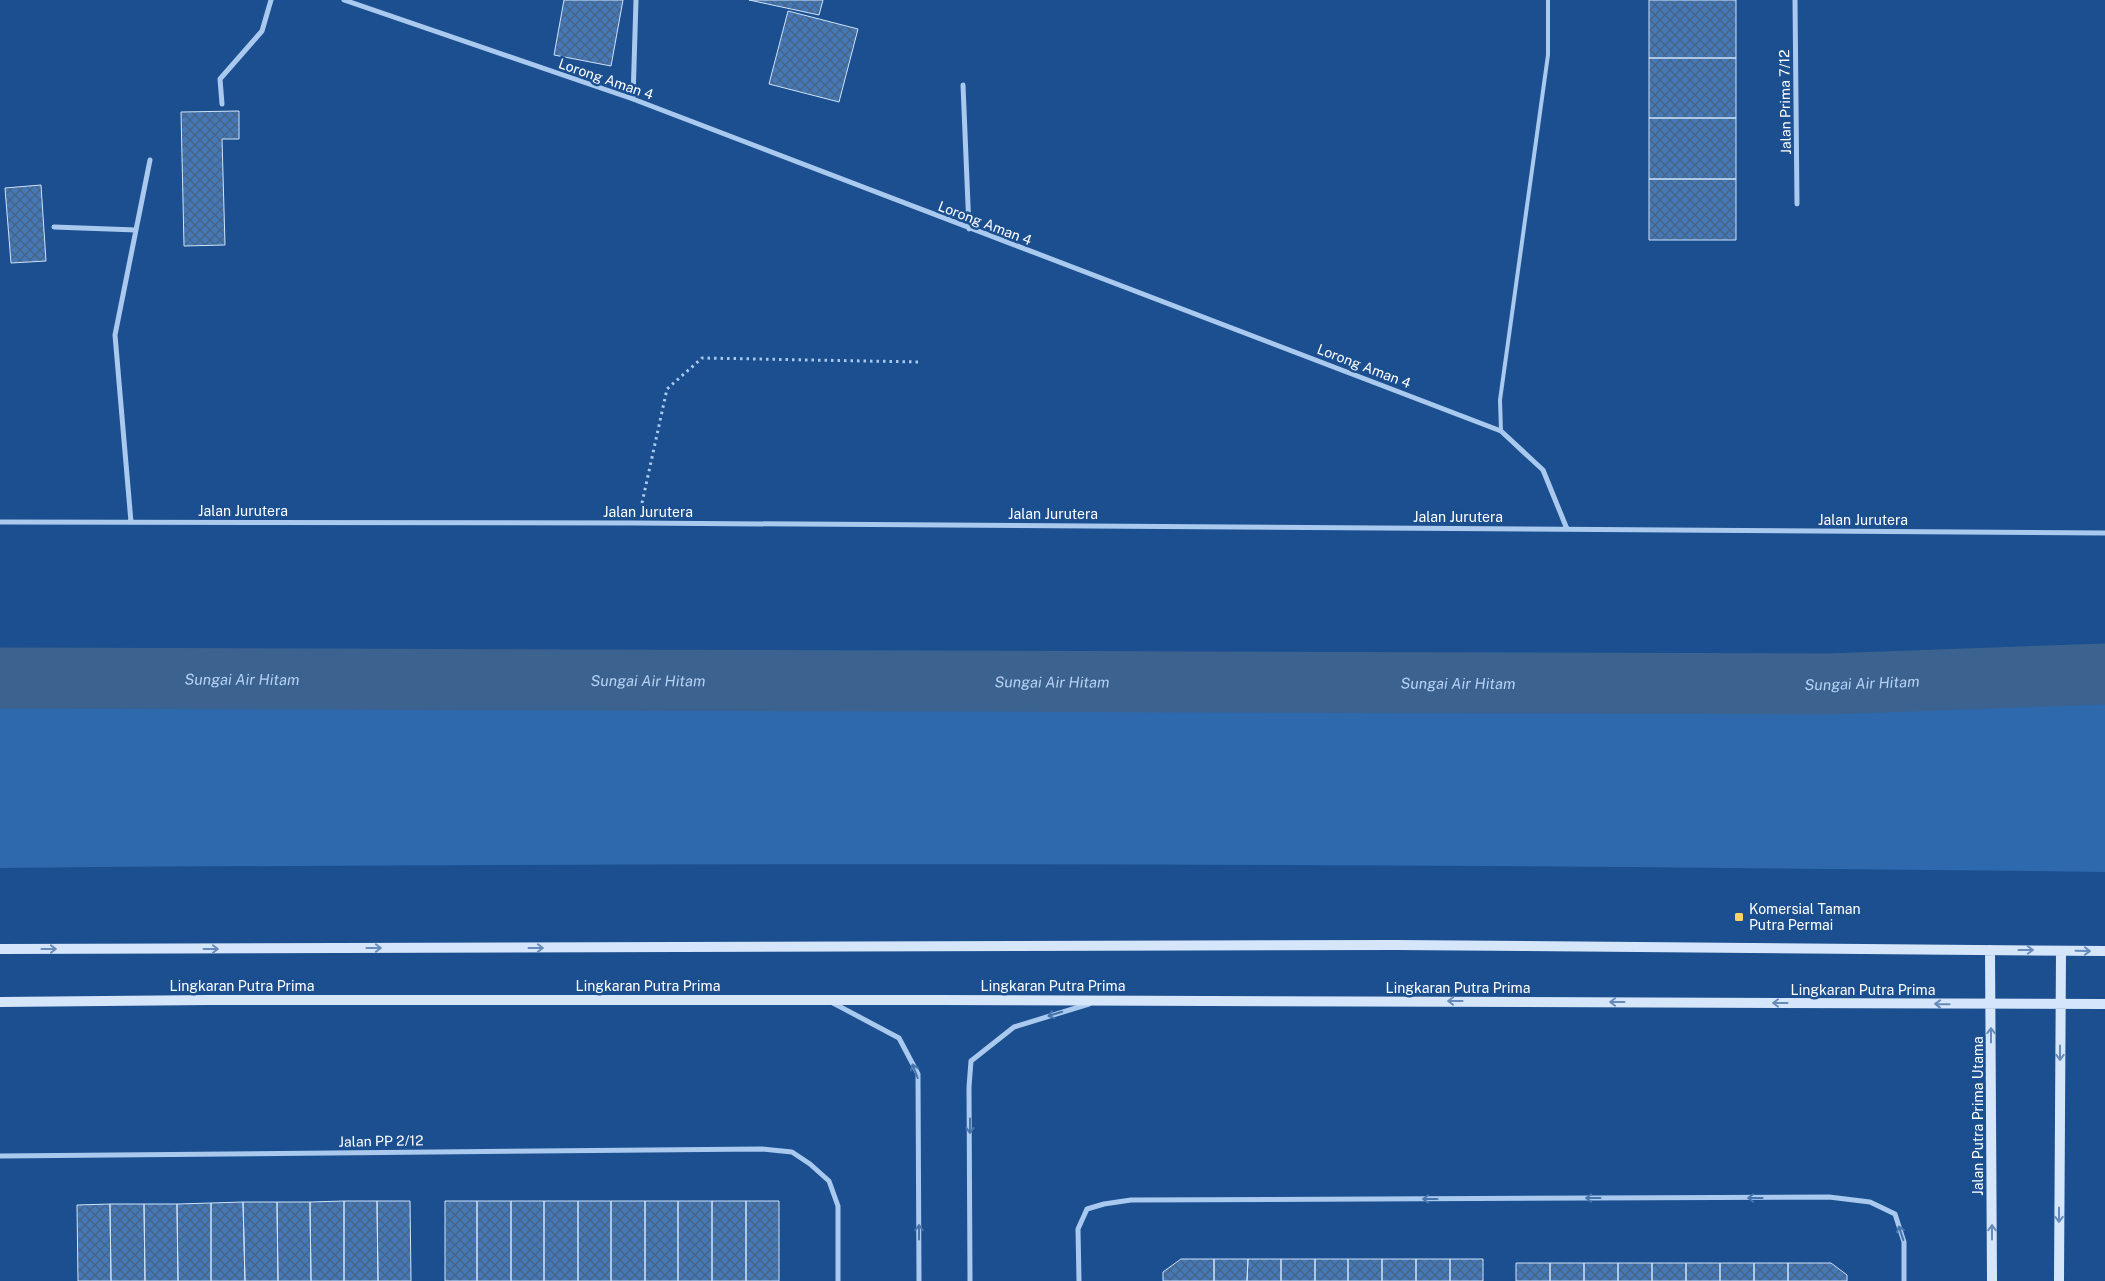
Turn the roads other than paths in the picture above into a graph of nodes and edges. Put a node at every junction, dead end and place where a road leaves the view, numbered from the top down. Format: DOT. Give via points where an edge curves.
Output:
graph roads {
  1 [pos="271,0"];
  2 [pos="344,0"];
  3 [pos="636,0"];
  4 [pos="1548,0"];
  5 [pos="1795,0"];
  6 [pos="962,85"];
  7 [pos="633,99"];
  8 [pos="222,104"];
  9 [pos="150,160"];
  10 [pos="1797,204"];
  11 [pos="54,227"];
  12 [pos="969,229"];
  13 [pos="136,230"];
  14 [pos="1501,431"];
  15 [pos="0,522"];
  16 [pos="131,522"];
  17 [pos="1567,530"];
  18 [pos="2105,533"];
  19 [pos="0,949"];
  20 [pos="1990,950"];
  21 [pos="2061,950"];
  22 [pos="2105,951"];
  23 [pos="828,1000"];
  24 [pos="1101,1000"];
  25 [pos="0,1002"];
  26 [pos="2061,1004"];
  27 [pos="2105,1004"];
  28 [pos="1991,1005"];
  29 [pos="0,1156"];
  30 [pos="838,1281"];
  31 [pos="919,1281"];
  32 [pos="970,1281"];
  33 [pos="1079,1281"];
  34 [pos="1904,1281"];
  35 [pos="1992,1281"];
  36 [pos="2059,1281"];
  1 -- 8 [label="street" via="262,31 220,79"];
  2 -- 7 [label="street, Lorong Aman 4"];
  3 -- 7 [label="street"];
  4 -- 14 [label="lane" via="1548,55 1500,400"];
  5 -- 10 [label="street, Jalan Prima 7/12"];
  6 -- 12 [label="street"];
  7 -- 12 [label="street, Lorong Aman 4"];
  9 -- 13 [label="street"];
  11 -- 13 [label="street"];
  12 -- 14 [label="street, Lorong Aman 4"];
  13 -- 16 [label="street" via="115,335"];
  14 -- 17 [label="street, Lorong Aman 4" via="1543,470"];
  15 -- 16 [label="street, Jalan Jurutera"];
  16 -- 17 [label="street, Jalan Jurutera"];
  17 -- 18 [label="street, Jalan Jurutera"];
  19 -- 20 [label="main road, one-way" via="1396,945"];
  20 -- 21 [label="main road, one-way"];
  20 -- 28 [label="main road, Jalan Putra Prima Utama"];
  21 -- 22 [label="main road, one-way"];
  21 -- 26 [label="main road"];
  23 -- 24 [label="main road, Lingkaran Putra Prima"];
  23 -- 25 [label="main road, Lingkaran Putra Prima"];
  31 -- 23 [label="street, one-way" via="918,1074 898,1038"];
  28 -- 24 [label="main road, Lingkaran Putra Prima, one-way"];
  24 -- 32 [label="street, one-way" via="1014,1027 971,1061"];
  26 -- 27 [label="main road, Lingkaran Putra Prima"];
  26 -- 28 [label="main road, Lingkaran Putra Prima"];
  26 -- 36 [label="main road, one-way"];
  35 -- 28 [label="main road, Jalan Putra Prima Utama, one-way"];
  29 -- 30 [label="street, Jalan PP 2/12" via="762,1149 792,1152 829,1181 838,1206"];
  34 -- 33 [label="street, one-way" via="1904,1242 1895,1214 1870,1202 1829,1197 1131,1200 1087,1209 1078,1229"];
}
